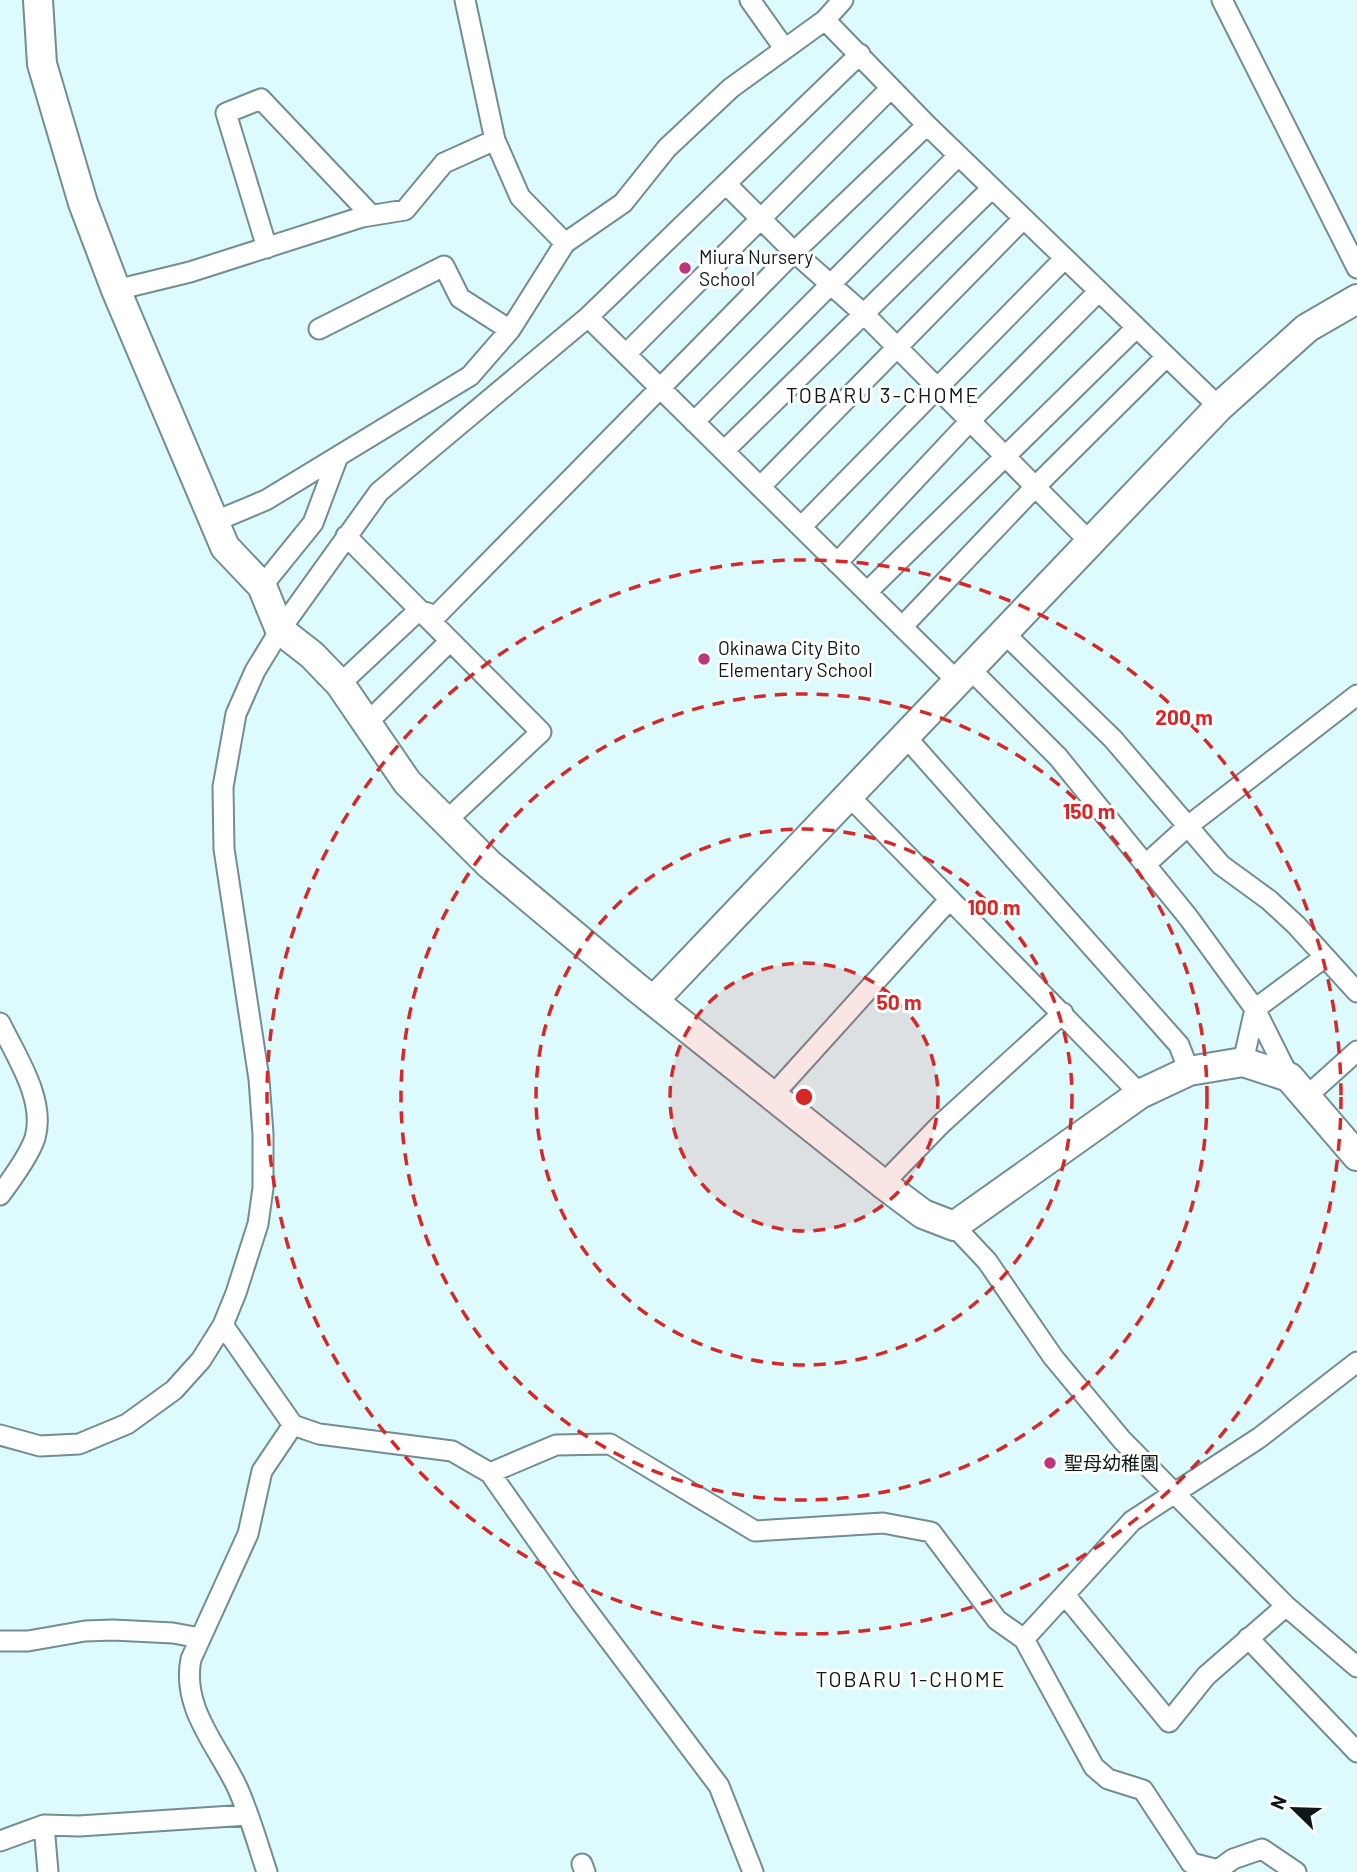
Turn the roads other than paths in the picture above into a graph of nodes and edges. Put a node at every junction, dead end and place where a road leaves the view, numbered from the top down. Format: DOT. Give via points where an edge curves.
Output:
graph roads {
  1 [pos="38,0"];
  2 [pos="465,0"];
  3 [pos="750,0"];
  4 [pos="843,0"];
  5 [pos="1222,0"];
  6 [pos="825,20"];
  7 [pos="784,48"];
  8 [pos="860,54"];
  9 [pos="891,88"];
  10 [pos="926,125"];
  11 [pos="495,140"];
  12 [pos="958,156"];
  13 [pos="726,184"];
  14 [pos="992,188"];
  15 [pos="371,215"];
  16 [pos="1023,219"];
  17 [pos="761,220"];
  18 [pos="565,243"];
  19 [pos="267,248"];
  20 [pos="794,252"];
  21 [pos="1064,259"];
  22 [pos="1357,268"];
  23 [pos="829,283"];
  24 [pos="116,290"];
  25 [pos="1098,292"];
  26 [pos="1357,299"];
  27 [pos="865,315"];
  28 [pos="588,317"];
  29 [pos="1136,328"];
  30 [pos="319,329"];
  31 [pos="510,330"];
  32 [pos="898,349"];
  33 [pos="626,354"];
  34 [pos="1166,357"];
  35 [pos="936,387"];
  36 [pos="661,389"];
  37 [pos="1219,407"];
  38 [pos="694,422"];
  39 [pos="969,422"];
  40 [pos="724,452"];
  41 [pos="1004,455"];
  42 [pos="337,459"];
  43 [pos="1035,486"];
  44 [pos="760,487"];
  45 [pos="216,521"];
  46 [pos="801,527"];
  47 [pos="346,536"];
  48 [pos="1091,543"];
  49 [pos="837,563"];
  50 [pos="262,586"];
  51 [pos="867,593"];
  52 [pos="419,610"];
  53 [pos="902,627"];
  54 [pos="280,629"];
  55 [pos="1004,633"];
  56 [pos="450,641"];
  57 [pos="963,675"];
  58 [pos="340,684"];
  59 [pos="1357,695"];
  60 [pos="366,724"];
  61 [pos="905,736"];
  62 [pos="849,796"];
  63 [pos="445,822"];
  64 [pos="1188,826"];
  65 [pos="1145,865"];
  66 [pos="950,899"];
  67 [pos="1325,957"];
  68 [pos="1357,992"];
  69 [pos="654,1000"];
  70 [pos="1255,1009"];
  71 [pos="1063,1013"];
  72 [pos="0,1023"];
  73 [pos="1357,1051"];
  74 [pos="1243,1062"];
  75 [pos="1189,1071"];
  76 [pos="1298,1087"];
  77 [pos="1140,1094"];
  78 [pos="773,1095"];
  79 [pos="1357,1156"];
  80 [pos="883,1184"];
  81 [pos="0,1195"];
  82 [pos="954,1226"];
  83 [pos="223,1325"];
  84 [pos="1357,1362"];
  85 [pos="293,1425"];
  86 [pos="2,1438"];
  87 [pos="489,1473"];
  88 [pos="1174,1492"];
  89 [pos="1065,1595"];
  90 [pos="1286,1606"];
  91 [pos="200,1638"];
  92 [pos="1024,1639"];
  93 [pos="1248,1639"];
  94 [pos="0,1641"];
  95 [pos="1357,1668"];
  96 [pos="1357,1752"];
  97 [pos="248,1815"];
  98 [pos="44,1825"];
  99 [pos="0,1841"];
  100 [pos="48,1872"];
  101 [pos="267,1872"];
  102 [pos="753,1872"];
  103 [pos="1296,1872"];
  1 -- 24 [label="street" via="42,64 83,203"];
  2 -- 11 [label="street"];
  3 -- 7 [label="street"];
  4 -- 6 [label="street"];
  5 -- 22 [label="street"];
  6 -- 7 [label="street"];
  6 -- 8 [label="street"];
  7 -- 18 [label="street" via="731,88 667,148 622,203"];
  8 -- 9 [label="street"];
  8 -- 13 [label="street"];
  9 -- 10 [label="street"];
  9 -- 17 [label="street"];
  10 -- 12 [label="street"];
  10 -- 20 [label="street"];
  11 -- 15 [label="street" via="444,163 405,210"];
  11 -- 18 [label="street" via="520,197"];
  12 -- 14 [label="street"];
  12 -- 23 [label="street"];
  13 -- 17 [label="street"];
  13 -- 28 [label="street"];
  14 -- 16 [label="street"];
  14 -- 27 [label="street"];
  15 -- 19 [label="street"];
  15 -- 19 [label="street" via="261,99 226,113"];
  16 -- 21 [label="street"];
  16 -- 32 [label="street"];
  17 -- 20 [label="street"];
  17 -- 33 [label="street"];
  18 -- 31 [label="street"];
  19 -- 24 [label="street"];
  20 -- 23 [label="street"];
  20 -- 36 [label="street"];
  21 -- 25 [label="street"];
  21 -- 35 [label="street"];
  23 -- 27 [label="street"];
  23 -- 38 [label="street"];
  24 -- 45 [label="street"];
  25 -- 29 [label="street"];
  25 -- 39 [label="street"];
  26 -- 37 [label="street" via="1307,328"];
  27 -- 32 [label="street"];
  27 -- 40 [label="street"];
  28 -- 33 [label="street"];
  28 -- 47 [label="street" via="380,492"];
  29 -- 34 [label="street"];
  29 -- 41 [label="street"];
  30 -- 31 [label="street" via="444,266 460,298"];
  31 -- 42 [label="street" via="470,376"];
  32 -- 35 [label="street"];
  32 -- 44 [label="street"];
  33 -- 36 [label="street"];
  34 -- 37 [label="street"];
  34 -- 43 [label="street"];
  35 -- 39 [label="street"];
  35 -- 46 [label="street"];
  36 -- 38 [label="street"];
  36 -- 52 [label="street" via="436,616"];
  37 -- 48 [label="street"];
  38 -- 40 [label="street"];
  39 -- 41 [label="street"];
  39 -- 49 [label="street"];
  40 -- 44 [label="street"];
  41 -- 43 [label="street"];
  41 -- 51 [label="street"];
  42 -- 45 [label="street" via="266,500"];
  42 -- 50 [label="street" via="313,523"];
  43 -- 48 [label="street"];
  43 -- 53 [label="street"];
  44 -- 46 [label="street"];
  45 -- 50 [label="street" via="225,547"];
  46 -- 49 [label="street"];
  47 -- 52 [label="street"];
  47 -- 54 [label="street"];
  48 -- 55 [label="street"];
  49 -- 51 [label="street"];
  50 -- 54 [label="street"];
  51 -- 53 [label="street"];
  52 -- 56 [label="street"];
  52 -- 58 [label="street"];
  53 -- 57 [label="street"];
  54 -- 58 [label="street"];
  54 -- 83 [label="street" via="236,714 223,787 224,849 259,1079 263,1161 258,1224"];
  55 -- 57 [label="street"];
  55 -- 64 [label="street" via="1114,738"];
  56 -- 60 [label="street"];
  56 -- 63 [label="street" via="541,732"];
  57 -- 61 [label="street"];
  57 -- 65 [label="street" via="1058,757"];
  58 -- 60 [label="street"];
  59 -- 64 [label="street"];
  60 -- 63 [label="street" via="407,782"];
  61 -- 62 [label="street"];
  61 -- 75 [label="street" via="1179,1045"];
  62 -- 66 [label="street"];
  62 -- 69 [label="street"];
  63 -- 69 [label="street"];
  64 -- 65 [label="street"];
  64 -- 67 [label="street" via="1221,865 1269,900"];
  65 -- 70 [label="street"];
  66 -- 71 [label="street"];
  66 -- 78 [label="street"];
  67 -- 68 [label="street"];
  67 -- 70 [label="street"];
  69 -- 78 [label="street"];
  70 -- 74 [label="street"];
  70 -- 76 [label="street"];
  71 -- 77 [label="street"];
  71 -- 80 [label="street" via="941,1124"];
  72 -- 81 [label="street" via="28,1080 37,1111 35,1138"];
  73 -- 76 [label="street"];
  74 -- 75 [label="street"];
  74 -- 76 [label="street"];
  75 -- 77 [label="street"];
  76 -- 79 [label="street"];
  77 -- 82 [label="street"];
  78 -- 80 [label="street"];
  80 -- 82 [label="street" via="923,1213"];
  82 -- 88 [label="street" via="987,1261 1053,1357 1113,1430"];
  83 -- 85 [label="street"];
  83 -- 86 [label="street" via="201,1360 174,1390 127,1424 79,1444 40,1446"];
  84 -- 88 [label="street" via="1259,1438"];
  85 -- 87 [label="street" via="319,1434 452,1451"];
  85 -- 91 [label="street" via="262,1471 248,1534"];
  87 -- 92 [label="street" via="556,1445 610,1444 755,1531 883,1523 932,1532 997,1620"];
  87 -- 102 [label="street" via="719,1786"];
  88 -- 89 [label="street" via="1132,1521"];
  88 -- 90 [label="street"];
  89 -- 92 [label="street"];
  89 -- 93 [label="street" via="1169,1722 1206,1676"];
  90 -- 93 [label="street"];
  90 -- 95 [label="street"];
  91 -- 94 [label="street" via="113,1630"];
  91 -- 97 [label="street" via="187,1677 189,1695"];
  92 -- 103 [label="street" via="1094,1767 1108,1779 1143,1790 1191,1863 1218,1870 1262,1849"];
  93 -- 96 [label="street"];
  97 -- 98 [label="street"];
  97 -- 101 [label="street"];
  98 -- 99 [label="street"];
  98 -- 100 [label="street"];
}
